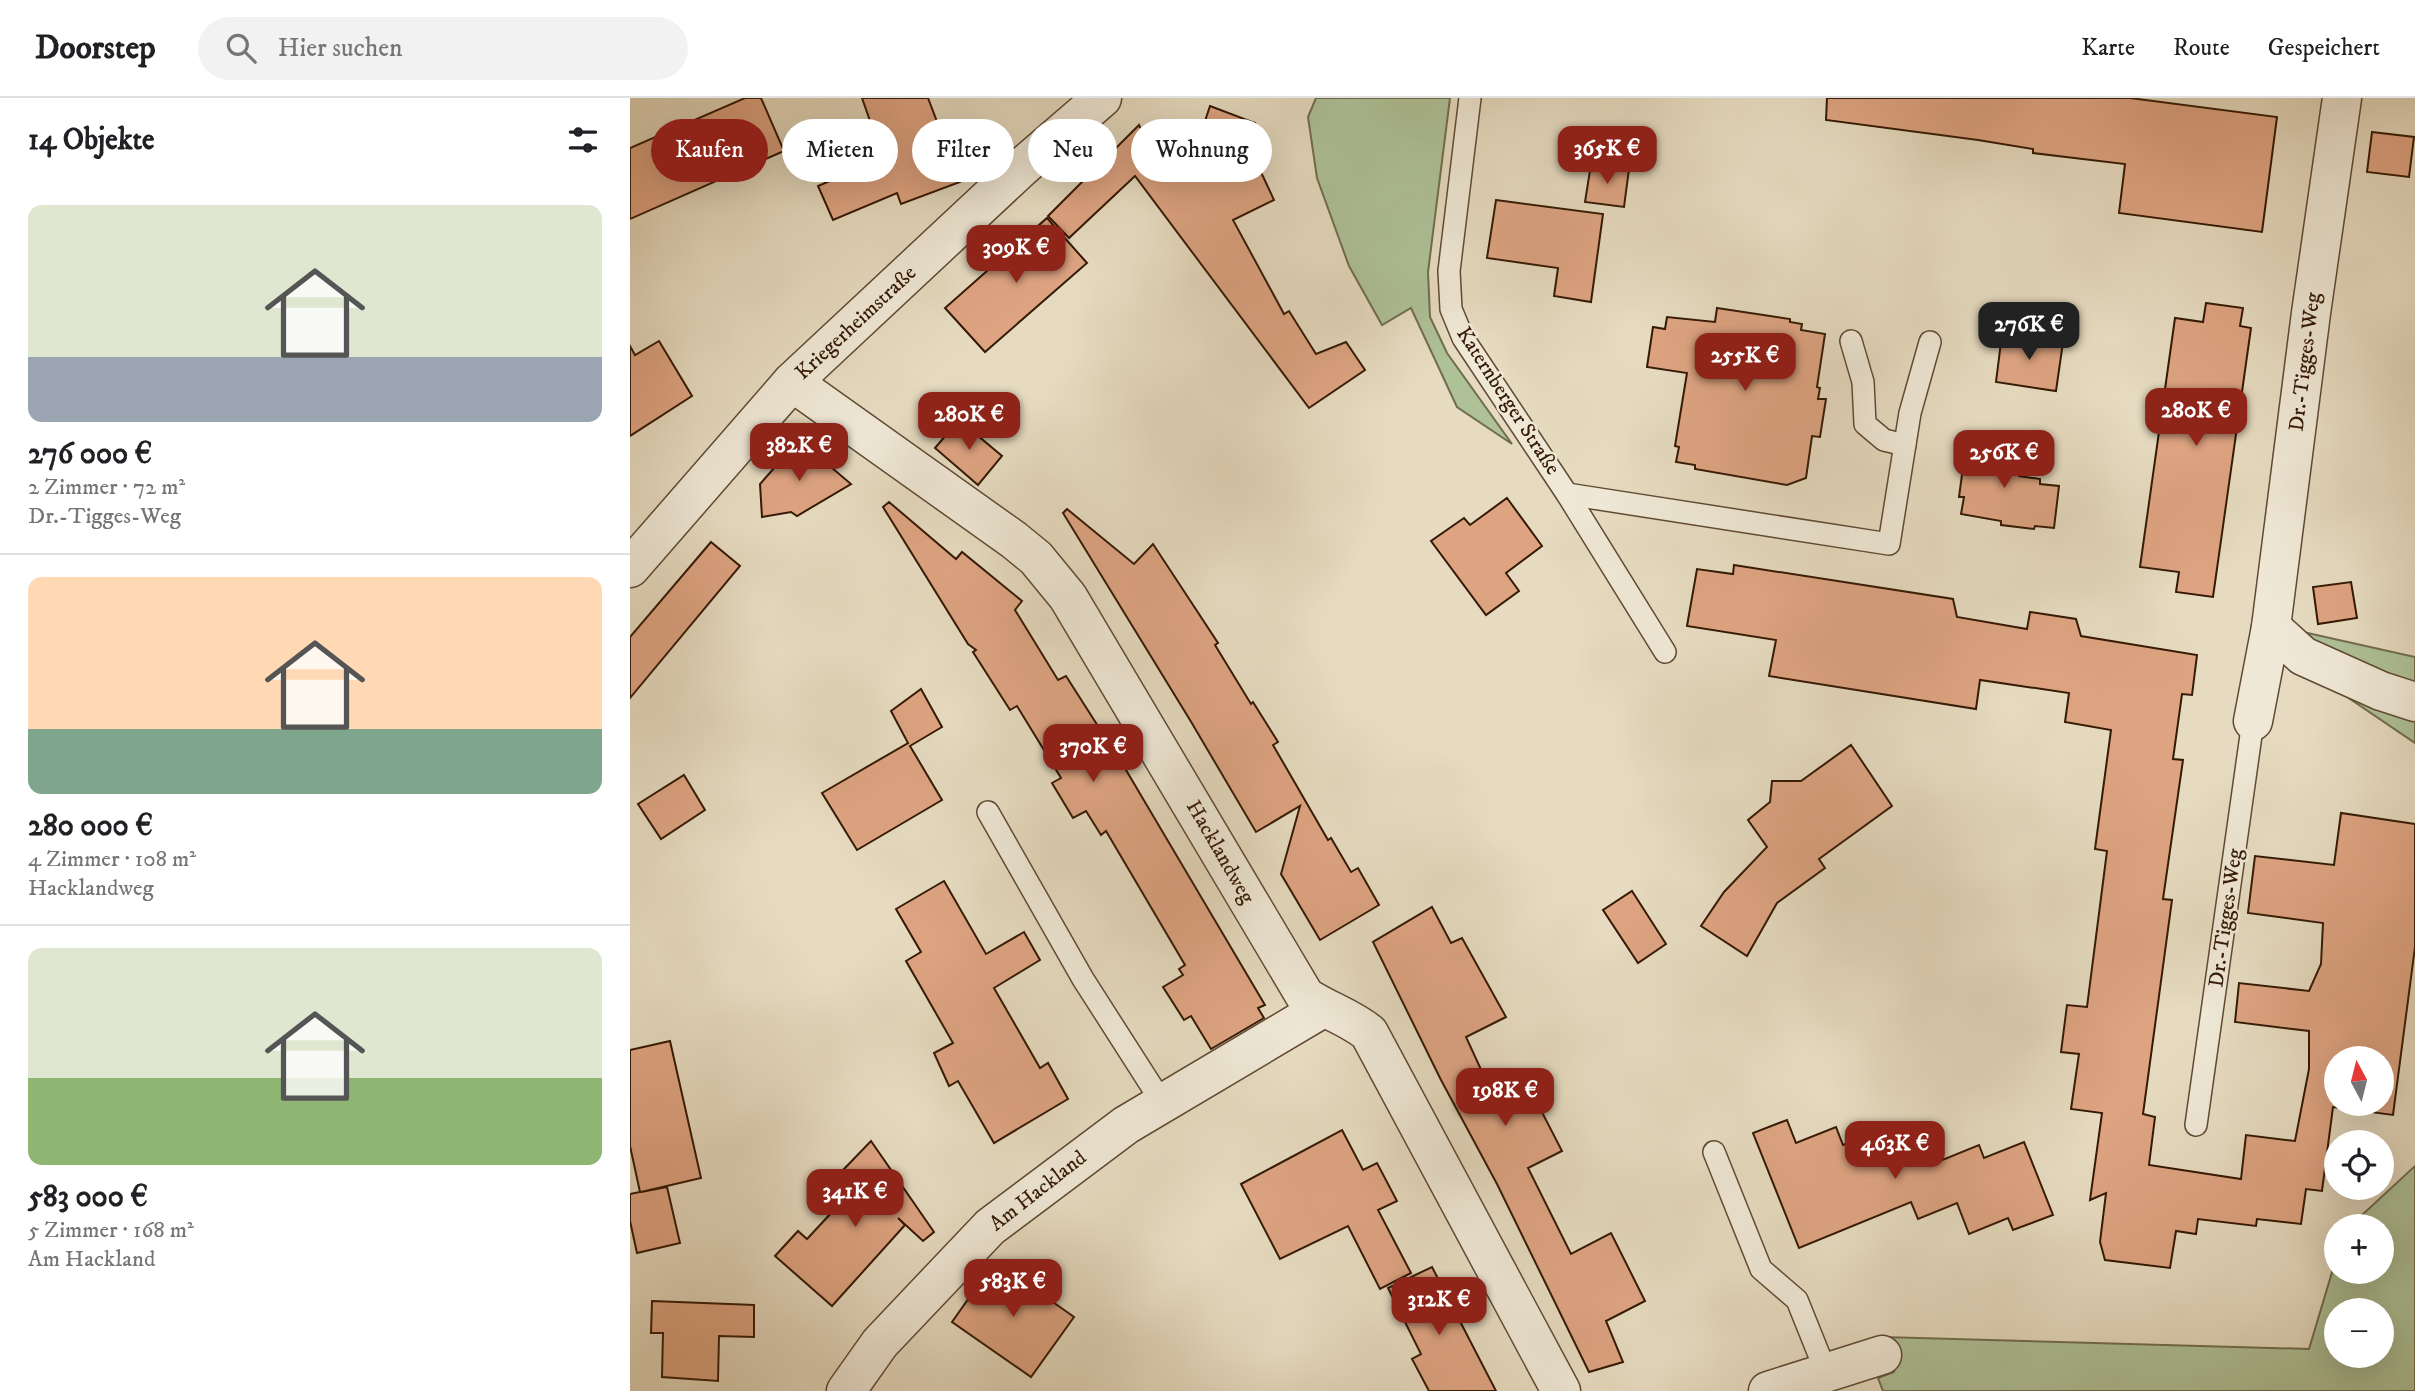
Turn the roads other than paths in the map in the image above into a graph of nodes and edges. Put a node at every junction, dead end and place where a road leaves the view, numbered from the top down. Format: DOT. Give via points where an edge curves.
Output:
graph roads {
  1 [pos="1102,98"];
  2 [pos="1470,98"];
  3 [pos="2342,98"];
  4 [pos="1851,341"];
  5 [pos="1930,342"];
  6 [pos="792,382"];
  7 [pos="1905,445"];
  8 [pos="1567,494"];
  9 [pos="630,568"];
  10 [pos="2271,627"];
  11 [pos="1665,652"];
  12 [pos="2415,702"];
  13 [pos="2253,721"];
  14 [pos="988,812"];
  15 [pos="1323,1008"];
  16 [pos="1163,1104"];
  17 [pos="2196,1125"];
  18 [pos="1714,1152"];
  19 [pos="1881,1355"];
  20 [pos="1826,1372"];
  21 [pos="846,1391"];
  22 [pos="1561,1391"];
  23 [pos="1768,1391"];
  1 -- 6 [label="street, Kriegerheimstraße"];
  2 -- 8 [label="lane, Katernberger Straße" via="1449,271 1451,309 1463,338"];
  3 -- 10 [label="street, Dr.-Tigges-Weg"];
  4 -- 7 [label="lane" via="1863,382 1865,424 1884,440"];
  5 -- 7 [label="lane"];
  6 -- 9 [label="street, Kriegerheimstraße"];
  6 -- 15 [label="street, Hacklandweg" via="1014,540 1052,577 1082,617 1305,996"];
  7 -- 8 [label="lane, Katernberger Straße" via="1889,544"];
  8 -- 11 [label="lane, Katernberger Straße"];
  10 -- 12 [label="street" via="2303,656"];
  10 -- 13 [label="street, Dr.-Tigges-Weg"];
  13 -- 17 [label="lane, Dr.-Tigges-Weg"];
  14 -- 16 [label="lane" via="1083,979"];
  15 -- 16 [label="street, Am Hackland"];
  15 -- 22 [label="street, Hacklandweg" via="1369,1033"];
  16 -- 21 [label="street, Am Hackland" via="1126,1125 990,1227 880,1343"];
  18 -- 20 [label="lane" via="1761,1269 1797,1300"];
  19 -- 20 [label="street"];
  20 -- 23 [label="street"];
}
